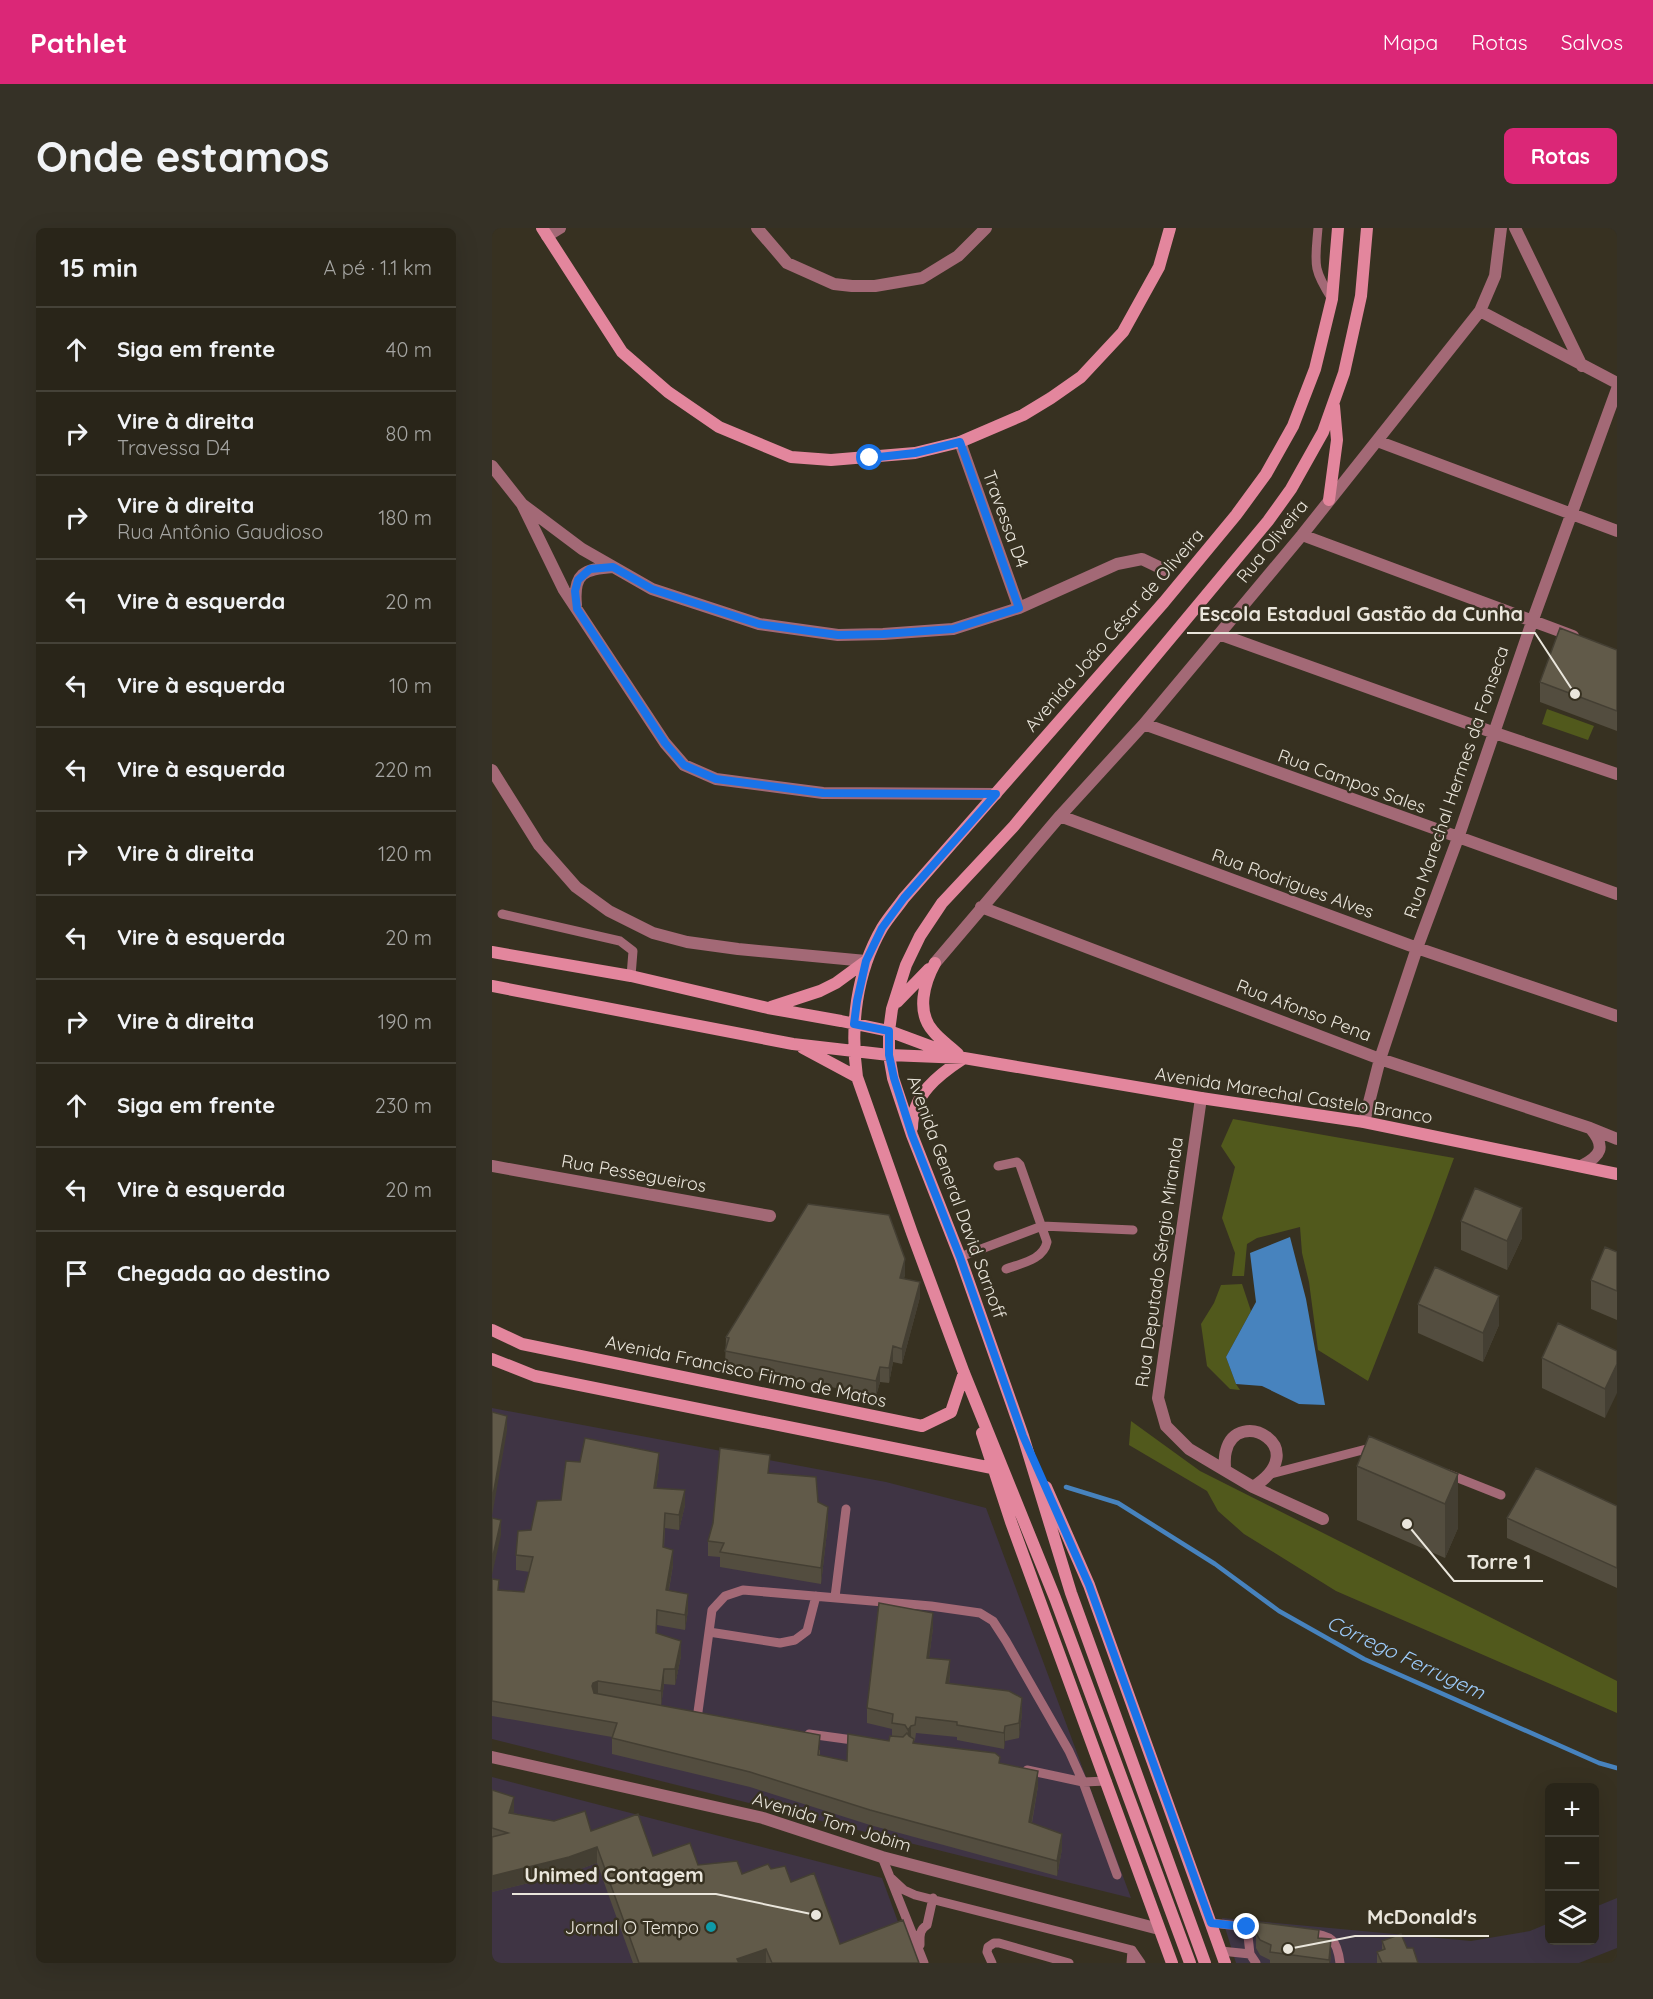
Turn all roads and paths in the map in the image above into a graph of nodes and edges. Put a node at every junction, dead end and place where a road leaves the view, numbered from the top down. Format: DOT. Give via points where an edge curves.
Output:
graph roads {
  1 [pos="560,228"];
  2 [pos="757,228"];
  3 [pos="986,228"];
  4 [pos="1170,228"];
  5 [pos="1318,228"];
  6 [pos="1338,228"];
  7 [pos="1367,228"];
  8 [pos="1501,228"];
  9 [pos="1515,228"];
  10 [pos="545,232"];
  11 [pos="1332,299"];
  12 [pos="1480,311"];
  13 [pos="1582,366"];
  14 [pos="1617,383"];
  15 [pos="1617,390"];
  16 [pos="1333,403"];
  17 [pos="1377,441"];
  18 [pos="960,442"];
  19 [pos="492,466"];
  20 [pos="1329,500"];
  21 [pos="522,504"];
  22 [pos="1572,515"];
  23 [pos="1617,531"];
  24 [pos="1302,535"];
  25 [pos="613,567"];
  26 [pos="1165,570"];
  27 [pos="1019,608"];
  28 [pos="577,609"];
  29 [pos="1532,621"];
  30 [pos="1219,634"];
  31 [pos="1585,640"];
  32 [pos="1144,724"];
  33 [pos="1492,732"];
  34 [pos="492,770"];
  35 [pos="1617,774"];
  36 [pos="996,794"];
  37 [pos="1060,816"];
  38 [pos="1458,838"];
  39 [pos="1617,894"];
  40 [pos="981,907"];
  41 [pos="502,914"];
  42 [pos="1417,948"];
  43 [pos="492,952"];
  44 [pos="866,961"];
  45 [pos="935,963"];
  46 [pos="631,976"];
  47 [pos="492,986"];
  48 [pos="894,1005"];
  49 [pos="768,1008"];
  50 [pos="1617,1016"];
  51 [pos="854,1024"];
  52 [pos="889,1031"];
  53 [pos="793,1044"];
  54 [pos="853,1051"];
  55 [pos="889,1055"];
  56 [pos="964,1059"];
  57 [pos="1380,1059"];
  58 [pos="857,1077"];
  59 [pos="1201,1098"];
  60 [pos="1364,1122"];
  61 [pos="1590,1128"];
  62 [pos="912,1135"];
  63 [pos="1617,1139"];
  64 [pos="492,1166"];
  65 [pos="998,1166"];
  66 [pos="1581,1166"];
  67 [pos="1617,1174"];
  68 [pos="770,1216"];
  69 [pos="1042,1226"];
  70 [pos="1133,1230"];
  71 [pos="960,1257"];
  72 [pos="1006,1269"];
  73 [pos="492,1330"];
  74 [pos="492,1359"];
  75 [pos="964,1373"];
  76 [pos="981,1412"];
  77 [pos="1023,1436"];
  78 [pos="1387,1451"];
  79 [pos="992,1468"];
  80 [pos="1225,1470"];
  81 [pos="1439,1471"];
  82 [pos="1271,1474"];
  83 [pos="1253,1487"];
  84 [pos="1501,1495"];
  85 [pos="846,1509"];
  86 [pos="1323,1519"];
  87 [pos="816,1596"];
  88 [pos="835,1597"];
  89 [pos="709,1632"];
  90 [pos="686,1717"];
  91 [pos="697,1719"];
  92 [pos="708,1720"];
  93 [pos="799,1732"];
  94 [pos="867,1742"];
  95 [pos="492,1757"];
  96 [pos="1013,1768"];
  97 [pos="1107,1781"];
  98 [pos="1083,1782"];
  99 [pos="882,1857"];
  100 [pos="1118,1875"];
  101 [pos="890,1877"];
  102 [pos="933,1898"];
  103 [pos="904,1913"];
  104 [pos="1211,1923"];
  105 [pos="1247,1927"];
  106 [pos="922,1928"];
  107 [pos="1159,1929"];
  108 [pos="1279,1930"];
  109 [pos="1300,1932"];
  110 [pos="1132,1950"];
  111 [pos="1221,1951"];
  112 [pos="920,1953"];
  113 [pos="1253,1959"];
  114 [pos="924,1963"];
  115 [pos="992,1963"];
  116 [pos="1069,1963"];
  117 [pos="1131,1963"];
  118 [pos="1141,1963"];
  119 [pos="1172,1963"];
  120 [pos="1190,1963"];
  121 [pos="1205,1963"];
  122 [pos="1226,1963"];
  123 [pos="1340,1963"];
  1 -- 10 [label="street"];
  2 -- 3 [label="street" via="787,263 834,284 852,286 922,278 958,256"];
  4 -- 18 [label="main road" via="1159,267 1123,332 1081,377 1023,415"];
  5 -- 11 [label="lane" via="1316,269"];
  6 -- 11 [label="main road, Avenida João César de Oliveira"];
  7 -- 16 [label="main road" via="1361,296 1344,373"];
  8 -- 12 [label="street, Rua Oliveira" via="1495,276"];
  9 -- 13 [label="street"];
  10 -- 18 [label="main road" via="622,352 668,392 719,427 791,457 831,460 915,453"];
  11 -- 36 [label="main road, Avenida João César de Oliveira" via="1314,369 1293,426 1266,474 1164,602"];
  12 -- 13 [label="street"];
  12 -- 17 [label="street, Rua Oliveira"];
  13 -- 14 [label="street"];
  15 -- 22 [label="street, Rua Marechal Hermes da Fonseca"];
  16 -- 20 [label="main road" via="1337,440"];
  16 -- 48 [label="main road" via="1323,432 1268,521 1014,826 942,903 906,965"];
  17 -- 20 [label="street, Rua Oliveira"];
  17 -- 22 [label="street"];
  18 -- 27 [label="street, Travessa D4"];
  19 -- 21 [label="street"];
  20 -- 24 [label="street, Rua Oliveira"];
  21 -- 25 [label="street"];
  21 -- 28 [label="street"];
  22 -- 23 [label="street"];
  22 -- 29 [label="street, Rua Marechal Hermes da Fonseca"];
  24 -- 29 [label="street"];
  24 -- 30 [label="street, Rua Oliveira"];
  25 -- 27 [label="street" via="652,589 759,624 838,635 953,629"];
  25 -- 28 [label="street" via="590,569 578,580"];
  26 -- 27 [label="street" via="1142,559 1117,564"];
  28 -- 36 [label="street" via="665,743 684,765 716,779 823,793"];
  29 -- 31 [label="street"];
  29 -- 33 [label="street, Rua Marechal Hermes da Fonseca"];
  30 -- 32 [label="street, Rua Oliveira"];
  30 -- 33 [label="street"];
  32 -- 37 [label="street, Rua Oliveira"];
  32 -- 38 [label="street, Rua Campos Sales"];
  33 -- 35 [label="street"];
  33 -- 38 [label="street, Rua Marechal Hermes da Fonseca"];
  34 -- 44 [label="street" via="539,845 576,887 609,911 653,933 687,942"];
  36 -- 44 [label="main road, Avenida João César de Oliveira" via="904,898 882,928"];
  37 -- 40 [label="street, Rua Oliveira"];
  37 -- 42 [label="street, Rua Rodrigues Alves"];
  38 -- 39 [label="street, Rua Campos Sales"];
  38 -- 42 [label="street, Rua Marechal Hermes da Fonseca"];
  40 -- 45 [label="street, Rua Oliveira"];
  40 -- 57 [label="street, Rua Afonso Pena"];
  41 -- 46 [label="lane" via="620,941 633,951"];
  42 -- 50 [label="street, Rua Rodrigues Alves"];
  42 -- 57 [label="street, Rua Marechal Hermes da Fonseca"];
  43 -- 46 [label="main road"];
  44 -- 49 [label="main road" via="836,983"];
  44 -- 51 [label="main road, Avenida João César de Oliveira"];
  45 -- 48 [label="main road"];
  45 -- 56 [label="main road" via="924,989 926,1017 932,1030"];
  46 -- 49 [label="main road"];
  47 -- 53 [label="main road"];
  48 -- 52 [label="main road"];
  49 -- 51 [label="main road"];
  51 -- 52 [label="main road"];
  51 -- 54 [label="main road"];
  52 -- 55 [label="main road, Avenida General David Sarnoff"];
  52 -- 56 [label="main road, Avenida Marechal Castelo Branco"];
  53 -- 54 [label="main road"];
  53 -- 58 [label="main road"];
  54 -- 55 [label="main road"];
  54 -- 58 [label="main road"];
  55 -- 56 [label="main road, Avenida Marechal Castelo Branco"];
  55 -- 62 [label="main road, Avenida General David Sarnoff"];
  56 -- 59 [label="main road, Avenida Marechal Castelo Branco"];
  56 -- 62 [label="main road" via="923,1092 912,1120"];
  57 -- 60 [label="street, Rua Marechal Hermes da Fonseca"];
  57 -- 61 [label="street, Rua Afonso Pena"];
  58 -- 75 [label="main road"];
  59 -- 60 [label="main road, Avenida Marechal Castelo Branco"];
  59 -- 80 [label="street, Rua Deputado Sérgio Miranda" via="1158,1398 1166,1426 1189,1449"];
  60 -- 66 [label="main road, Avenida Marechal Castelo Branco"];
  61 -- 63 [label="street, Rua Afonso Pena"];
  61 -- 66 [label="street" via="1600,1139 1600,1148 1591,1161"];
  62 -- 71 [label="main road, Avenida General David Sarnoff"];
  64 -- 68 [label="street, Rua Pessegueiros"];
  65 -- 69 [label="lane" via="1013,1162 1020,1165"];
  66 -- 67 [label="main road, Avenida Marechal Castelo Branco"];
  69 -- 70 [label="lane"];
  69 -- 71 [label="lane"];
  69 -- 72 [label="lane" via="1045,1250 1036,1258"];
  71 -- 77 [label="main road, Avenida General David Sarnoff"];
  73 -- 75 [label="main road, Avenida Francisco Firmo de Matos" via="522,1344 922,1426 951,1413"];
  74 -- 79 [label="main road" via="535,1376"];
  75 -- 76 [label="main road"];
  76 -- 79 [label="main road" via="981,1432"];
  76 -- 120 [label="main road" via="1055,1598"];
  77 -- 104 [label="main road" via="1089,1585"];
  77 -- 121 [label="main road, Avenida General David Sarnoff" via="1071,1593"];
  78 -- 82 [label="lane" via="1377,1447"];
  79 -- 97 [label="main road"];
  80 -- 82 [label="street" via="1228,1444 1250,1431 1266,1436 1275,1446"];
  80 -- 83 [label="street, Rua Deputado Sérgio Miranda"];
  81 -- 84 [label="lane"];
  82 -- 83 [label="street"];
  83 -- 86 [label="street, Rua Deputado Sérgio Miranda"];
  85 -- 88 [label="lane"];
  87 -- 88 [label="lane"];
  87 -- 89 [label="lane" via="743,1590 725,1596 712,1611"];
  87 -- 89 [label="lane" via="807,1630 795,1640 780,1643"];
  88 -- 98 [label="lane" via="941,1607 980,1613 993,1621"];
  89 -- 91 [label="lane"];
  90 -- 91 [label="lane"];
  91 -- 92 [label="lane"];
  93 -- 94 [label="lane"];
  95 -- 99 [label="street, Avenida Tom Jobim" via="763,1818"];
  96 -- 98 [label="lane"];
  97 -- 98 [label="lane"];
  97 -- 107 [label="main road"];
  98 -- 100 [label="lane"];
  99 -- 101 [label="lane"];
  99 -- 107 [label="street, Avenida Tom Jobim"];
  101 -- 102 [label="lane" via="904,1890"];
  101 -- 103 [label="lane"];
  102 -- 106 [label="lane" via="927,1925"];
  102 -- 110 [label="lane"];
  103 -- 106 [label="lane"];
  103 -- 112 [label="lane"];
  104 -- 105 [label="lane"];
  104 -- 111 [label="main road"];
  105 -- 108 [label="lane"];
  105 -- 113 [label="lane"];
  106 -- 112 [label="lane"];
  107 -- 119 [label="main road"];
  109 -- 123 [label="lane" via="1331,1938 1338,1946"];
  110 -- 117 [label="lane"];
  110 -- 118 [label="lane"];
  111 -- 113 [label="lane"];
  111 -- 122 [label="main road"];
  112 -- 114 [label="lane"];
  115 -- 116 [label="lane" via="987,1952 994,1943"];
}
